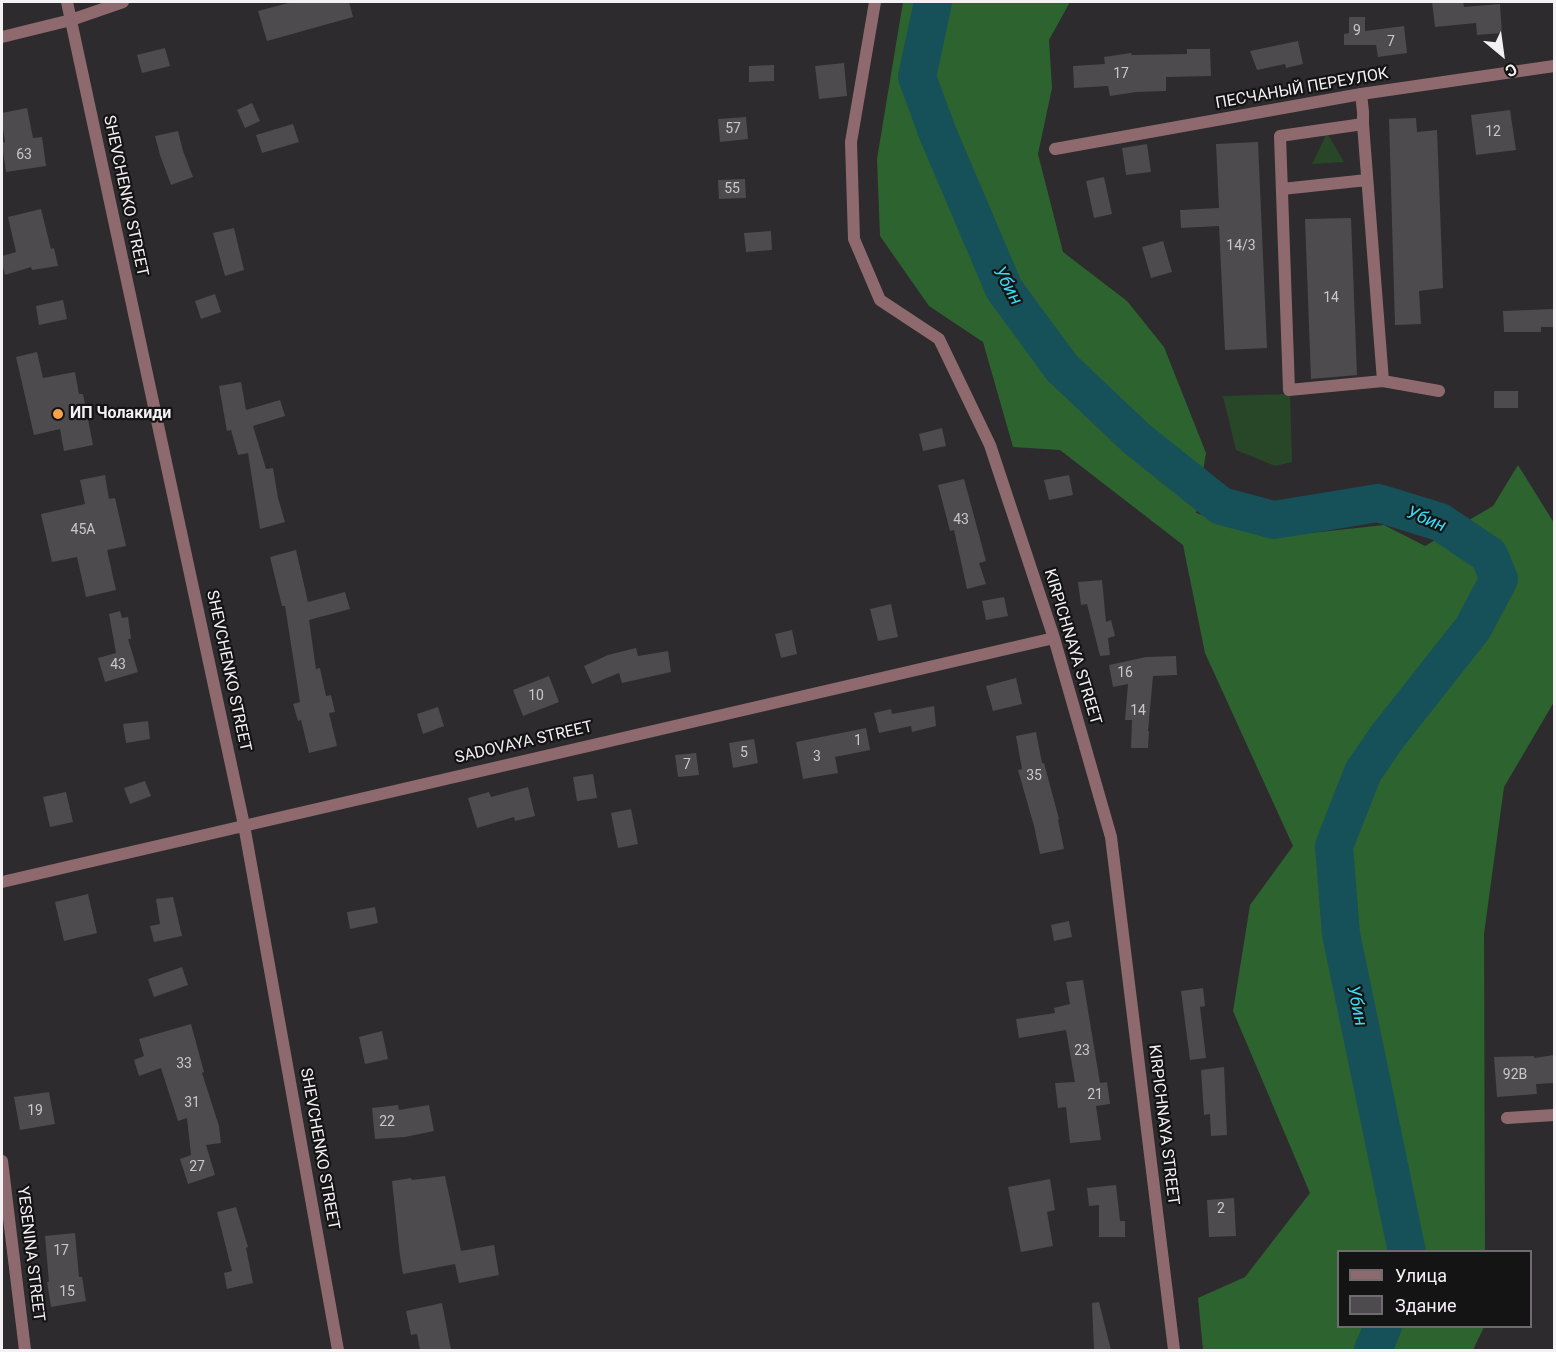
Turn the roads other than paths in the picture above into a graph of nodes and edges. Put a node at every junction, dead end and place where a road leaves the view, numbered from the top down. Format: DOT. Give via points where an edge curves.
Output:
graph roads {
  1 [pos="66,2"];
  2 [pos="123,2"];
  3 [pos="875,2"];
  4 [pos="71,20"];
  5 [pos="2,37"];
  6 [pos="1554,66"];
  7 [pos="1361,94"];
  8 [pos="1363,124"];
  9 [pos="1055,149"];
  10 [pos="1367,180"];
  11 [pos="1282,189"];
  12 [pos="1383,381"];
  13 [pos="1439,391"];
  14 [pos="1054,638"];
  15 [pos="244,825"];
  16 [pos="2,882"];
  17 [pos="1554,1115"];
  18 [pos="1507,1118"];
  19 [pos="2,1161"];
  20 [pos="25,1350"];
  21 [pos="338,1350"];
  22 [pos="1174,1350"];
  1 -- 4 [label="street, SHEVCHENKO STREET"];
  2 -- 4 [label="street"];
  3 -- 14 [label="street, KIRPICHNAYA STREET" via="851,142 854,239 880,300 939,339 990,445"];
  4 -- 5 [label="street"];
  4 -- 15 [label="street, SHEVCHENKO STREET"];
  6 -- 7 [label="street, ПЕСЧАНЫЙ ПЕРЕУЛОК"];
  7 -- 8 [label="street"];
  7 -- 9 [label="street, ПЕСЧАНЫЙ ПЕРЕУЛОК"];
  8 -- 10 [label="street"];
  8 -- 11 [label="street" via="1280,136"];
  10 -- 11 [label="street"];
  10 -- 12 [label="street"];
  11 -- 12 [label="street" via="1288,390"];
  12 -- 13 [label="street"];
  14 -- 15 [label="street, SADOVAYA STREET"];
  14 -- 22 [label="street, KIRPICHNAYA STREET" via="1111,837"];
  15 -- 16 [label="street, SADOVAYA STREET"];
  15 -- 21 [label="street, SHEVCHENKO STREET"];
  17 -- 18 [label="street"];
  19 -- 20 [label="street, YESENINA STREET"];
}
